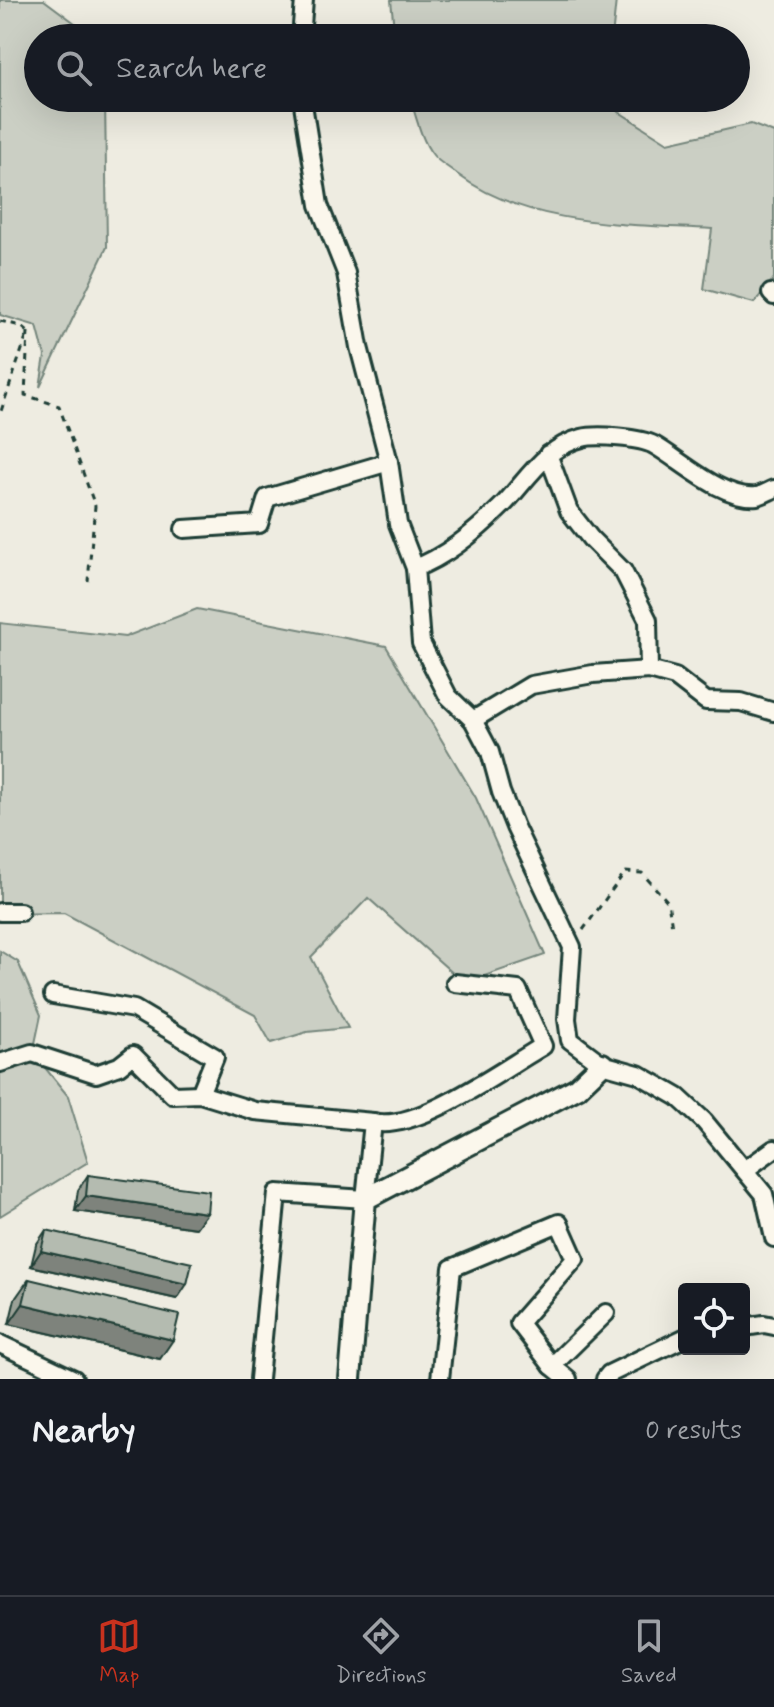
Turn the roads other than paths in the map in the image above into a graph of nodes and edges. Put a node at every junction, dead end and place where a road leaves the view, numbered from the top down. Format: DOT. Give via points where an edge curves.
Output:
graph roads {
  1 [pos="304,0"];
  2 [pos="302,24"];
  3 [pos="304,112"];
  4 [pos="548,454"];
  5 [pos="389,462"];
  6 [pos="774,489"];
  7 [pos="184,529"];
  8 [pos="415,568"];
  9 [pos="649,670"];
  10 [pos="774,712"];
  11 [pos="473,720"];
  12 [pos="0,912"];
  13 [pos="20,912"];
  14 [pos="455,983"];
  15 [pos="53,995"];
  16 [pos="0,1063"];
  17 [pos="602,1064"];
  18 [pos="200,1094"];
  19 [pos="373,1122"];
  20 [pos="774,1149"];
  21 [pos="745,1170"];
  22 [pos="365,1199"];
  23 [pos="774,1238"];
  24 [pos="606,1313"];
  25 [pos="750,1326"];
  26 [pos="774,1326"];
  27 [pos="678,1341"];
  28 [pos="0,1344"];
  29 [pos="552,1366"];
  30 [pos="74,1379"];
  31 [pos="259,1379"];
  32 [pos="350,1379"];
  33 [pos="440,1379"];
  34 [pos="568,1379"];
  35 [pos="605,1379"];
  1 -- 2 [label="street"];
  3 -- 5 [label="street" via="319,205 346,273"];
  4 -- 6 [label="street" via="582,438 637,441 651,444 723,490 757,496"];
  4 -- 8 [label="street" via="467,536"];
  4 -- 9 [label="street" via="569,511 623,571 648,620"];
  5 -- 7 [label="street" via="267,498 259,524"];
  5 -- 8 [label="street" via="398,524"];
  8 -- 11 [label="street" via="421,643 448,696"];
  9 -- 10 [label="street" via="675,677 706,701 741,702"];
  9 -- 11 [label="street" via="531,685"];
  11 -- 17 [label="street" via="490,752 515,827 572,947 570,1040"];
  12 -- 13 [label="street"];
  14 -- 19 [label="street" via="518,990 543,1046 423,1116 387,1125"];
  15 -- 18 [label="street" via="134,1009 215,1057"];
  16 -- 18 [label="street" via="32,1053 96,1074 133,1055 173,1095"];
  17 -- 21 [label="street" via="638,1074 678,1097"];
  17 -- 22 [label="street" via="577,1088"];
  18 -- 19 [label="street" via="255,1111"];
  19 -- 22 [label="street"];
  20 -- 21 [label="street"];
  21 -- 23 [label="street" via="764,1194"];
  22 -- 31 [label="street" via="277,1193"];
  22 -- 32 [label="street"];
  24 -- 29 [label="street"];
  25 -- 26 [label="street"];
  27 -- 35 [label="street"];
  28 -- 30 [label="street"];
  29 -- 33 [label="street" via="519,1323 575,1259 559,1223 452,1268"];
  29 -- 34 [label="street"];
}
